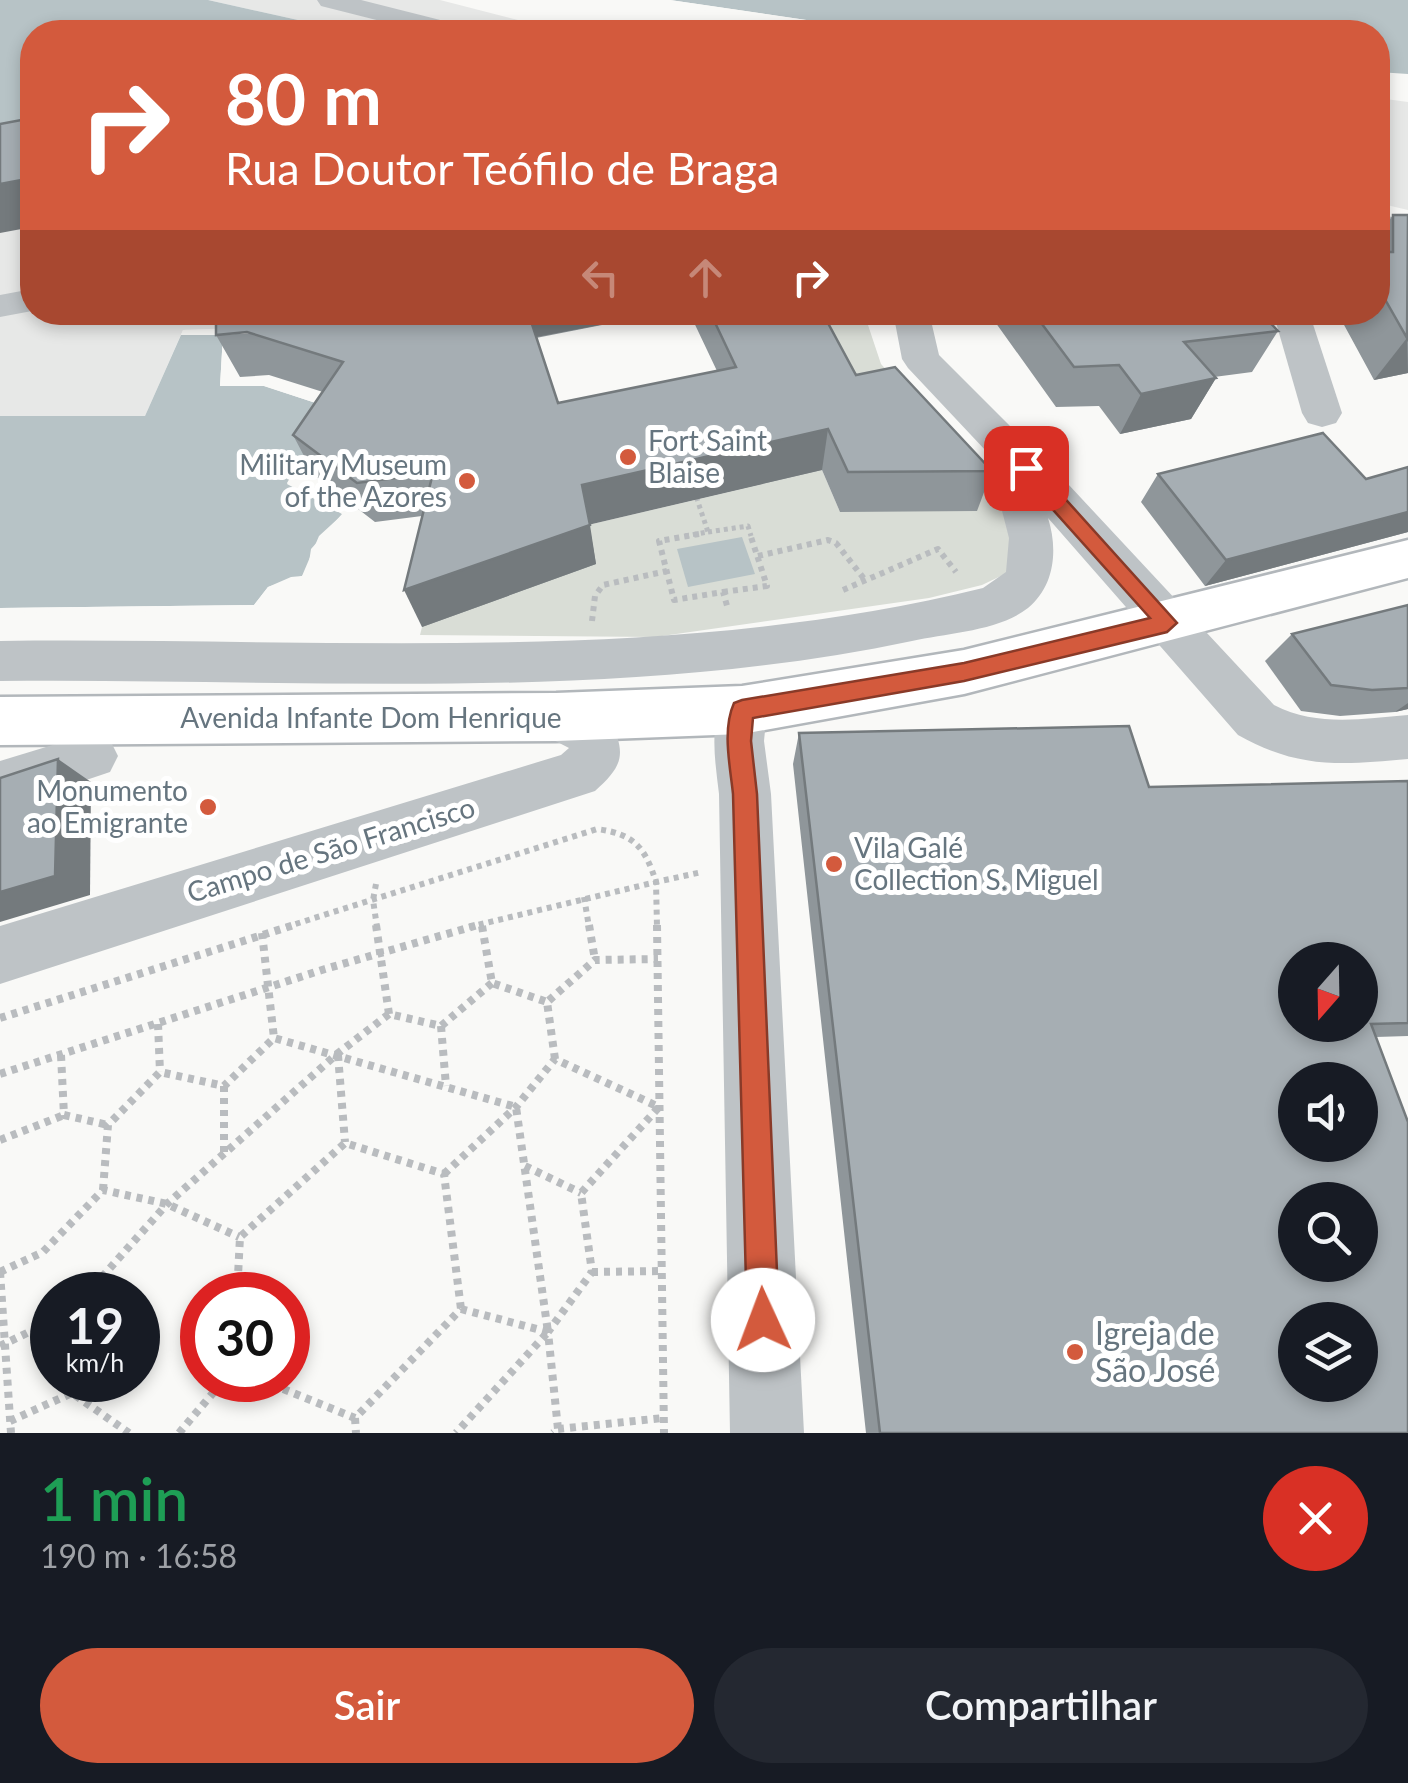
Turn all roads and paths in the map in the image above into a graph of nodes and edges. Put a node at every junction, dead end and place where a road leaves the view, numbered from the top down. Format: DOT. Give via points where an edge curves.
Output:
graph roads {
  1 [pos="330,0"];
  2 [pos="408,20"];
  3 [pos="913,325"];
  4 [pos="1295,325"];
  5 [pos="1322,413"];
  6 [pos="1053,495"];
  7 [pos="696,499"];
  8 [pos="708,532"];
  9 [pos="758,556"];
  10 [pos="1408,558"];
  11 [pos="666,571"];
  12 [pos="866,580"];
  13 [pos="724,592"];
  14 [pos="1167,623"];
  15 [pos="739,649"];
  16 [pos="588,659"];
  17 [pos="0,661"];
  18 [pos="742,710"];
  19 [pos="556,717"];
  20 [pos="0,721"];
  21 [pos="1408,736"];
  22 [pos="0,757"];
  23 [pos="0,785"];
  24 [pos="656,882"];
  25 [pos="584,897"];
  26 [pos="482,926"];
  27 [pos="262,933"];
  28 [pos="380,954"];
  29 [pos="0,955"];
  30 [pos="658,959"];
  31 [pos="595,960"];
  32 [pos="492,983"];
  33 [pos="268,988"];
  34 [pos="547,1002"];
  35 [pos="389,1014"];
  36 [pos="0,1018"];
  37 [pos="158,1024"];
  38 [pos="442,1026"];
  39 [pos="274,1038"];
  40 [pos="61,1054"];
  41 [pos="338,1054"];
  42 [pos="554,1059"];
  43 [pos="160,1072"];
  44 [pos="0,1074"];
  45 [pos="224,1086"];
  46 [pos="446,1086"];
  47 [pos="516,1107"];
  48 [pos="659,1107"];
  49 [pos="64,1115"];
  50 [pos="108,1125"];
  51 [pos="0,1140"];
  52 [pos="344,1143"];
  53 [pos="224,1156"];
  54 [pos="525,1166"];
  55 [pos="444,1174"];
  56 [pos="103,1190"];
  57 [pos="581,1192"];
  58 [pos="167,1204"];
  59 [pos="240,1237"];
  60 [pos="661,1271"];
  61 [pos="0,1272"];
  62 [pos="106,1272"];
  63 [pos="238,1272"];
  64 [pos="592,1272"];
  65 [pos="461,1309"];
  66 [pos="30,1332"];
  67 [pos="548,1332"];
  68 [pos="1,1346"];
  69 [pos="310,1400"];
  70 [pos="54,1402"];
  71 [pos="84,1402"];
  72 [pos="205,1402"];
  73 [pos="355,1418"];
  74 [pos="663,1418"];
  75 [pos="10,1421"];
  76 [pos="556,1431"];
  77 [pos="11,1433"];
  78 [pos="129,1433"];
  79 [pos="179,1433"];
  80 [pos="356,1433"];
  81 [pos="456,1433"];
  82 [pos="664,1433"];
  83 [pos="766,1433"];
  1 -- 2 [label="street"];
  3 -- 6 [label="street" via="921,358"];
  4 -- 5 [label="street"];
  6 -- 14 [label="street"];
  6 -- 15 [label="street, Avenida Infante Dom Henrique" via="1022,503 1034,542 1028,570 1012,594 849,638"];
  7 -- 8 [label="path"];
  8 -- 9 [label="path" via="748,526"];
  8 -- 11 [label="path" via="659,541"];
  9 -- 12 [label="path" via="828,540"];
  9 -- 13 [label="path" via="768,586"];
  10 -- 14 [label="main road, Avenida Infante Dom Henrique"];
  11 -- 13 [label="path" via="674,600"];
  11 -- 16 [label="path" via="598,589"];
  13 -- 15 [label="path"];
  14 -- 18 [label="main road, Avenida Infante Dom Henrique" via="964,672"];
  14 -- 21 [label="street" via="1256,720 1283,737 1313,743"];
  15 -- 16 [label="street, Avenida Infante Dom Henrique"];
  16 -- 17 [label="street, Avenida Infante Dom Henrique"];
  18 -- 19 [label="main road, Avenida Infante Dom Henrique"];
  18 -- 83 [label="street"];
  19 -- 20 [label="main road, Avenida Infante Dom Henrique"];
  19 -- 29 [label="street, Campo de São Francisco" via="592,735 596,758 577,774"];
  22 -- 23 [label="street" via="92,756"];
  24 -- 25 [label="path"];
  24 -- 27 [label="path" via="646,847 625,832 596,829"];
  24 -- 30 [label="path"];
  25 -- 26 [label="path"];
  25 -- 31 [label="path"];
  26 -- 28 [label="path"];
  26 -- 32 [label="path"];
  27 -- 33 [label="path"];
  27 -- 36 [label="path"];
  28 -- 33 [label="path"];
  28 -- 35 [label="path"];
  30 -- 31 [label="path"];
  30 -- 48 [label="path"];
  31 -- 34 [label="path"];
  32 -- 34 [label="path"];
  32 -- 38 [label="path"];
  33 -- 37 [label="path"];
  33 -- 39 [label="path"];
  34 -- 42 [label="path"];
  35 -- 38 [label="path"];
  35 -- 41 [label="path"];
  37 -- 40 [label="path"];
  37 -- 43 [label="path"];
  38 -- 46 [label="path"];
  39 -- 41 [label="path"];
  39 -- 45 [label="path"];
  40 -- 44 [label="path"];
  40 -- 49 [label="path"];
  41 -- 46 [label="path"];
  41 -- 52 [label="path"];
  41 -- 53 [label="path"];
  42 -- 47 [label="path"];
  42 -- 48 [label="path"];
  43 -- 45 [label="path"];
  43 -- 50 [label="path"];
  45 -- 53 [label="path"];
  46 -- 47 [label="path"];
  47 -- 54 [label="path"];
  47 -- 55 [label="path"];
  48 -- 57 [label="path"];
  48 -- 60 [label="path"];
  49 -- 50 [label="path"];
  49 -- 51 [label="path"];
  50 -- 56 [label="path"];
  52 -- 55 [label="path"];
  52 -- 59 [label="path"];
  53 -- 58 [label="path"];
  54 -- 57 [label="path"];
  54 -- 67 [label="path"];
  55 -- 65 [label="path"];
  56 -- 58 [label="path"];
  56 -- 61 [label="path" via="43,1252"];
  57 -- 64 [label="path"];
  58 -- 59 [label="path"];
  58 -- 62 [label="path"];
  59 -- 63 [label="path"];
  60 -- 64 [label="path"];
  60 -- 74 [label="path"];
  61 -- 68 [label="path"];
  64 -- 67 [label="path"];
  65 -- 67 [label="path"];
  65 -- 73 [label="path"];
  66 -- 68 [label="path"];
  67 -- 76 [label="path"];
  67 -- 81 [label="path"];
  68 -- 75 [label="path"];
  69 -- 73 [label="path"];
  70 -- 75 [label="path"];
  71 -- 78 [label="path"];
  72 -- 79 [label="path"];
  73 -- 80 [label="path"];
  74 -- 76 [label="path"];
  74 -- 82 [label="path"];
  75 -- 77 [label="path"];
}
